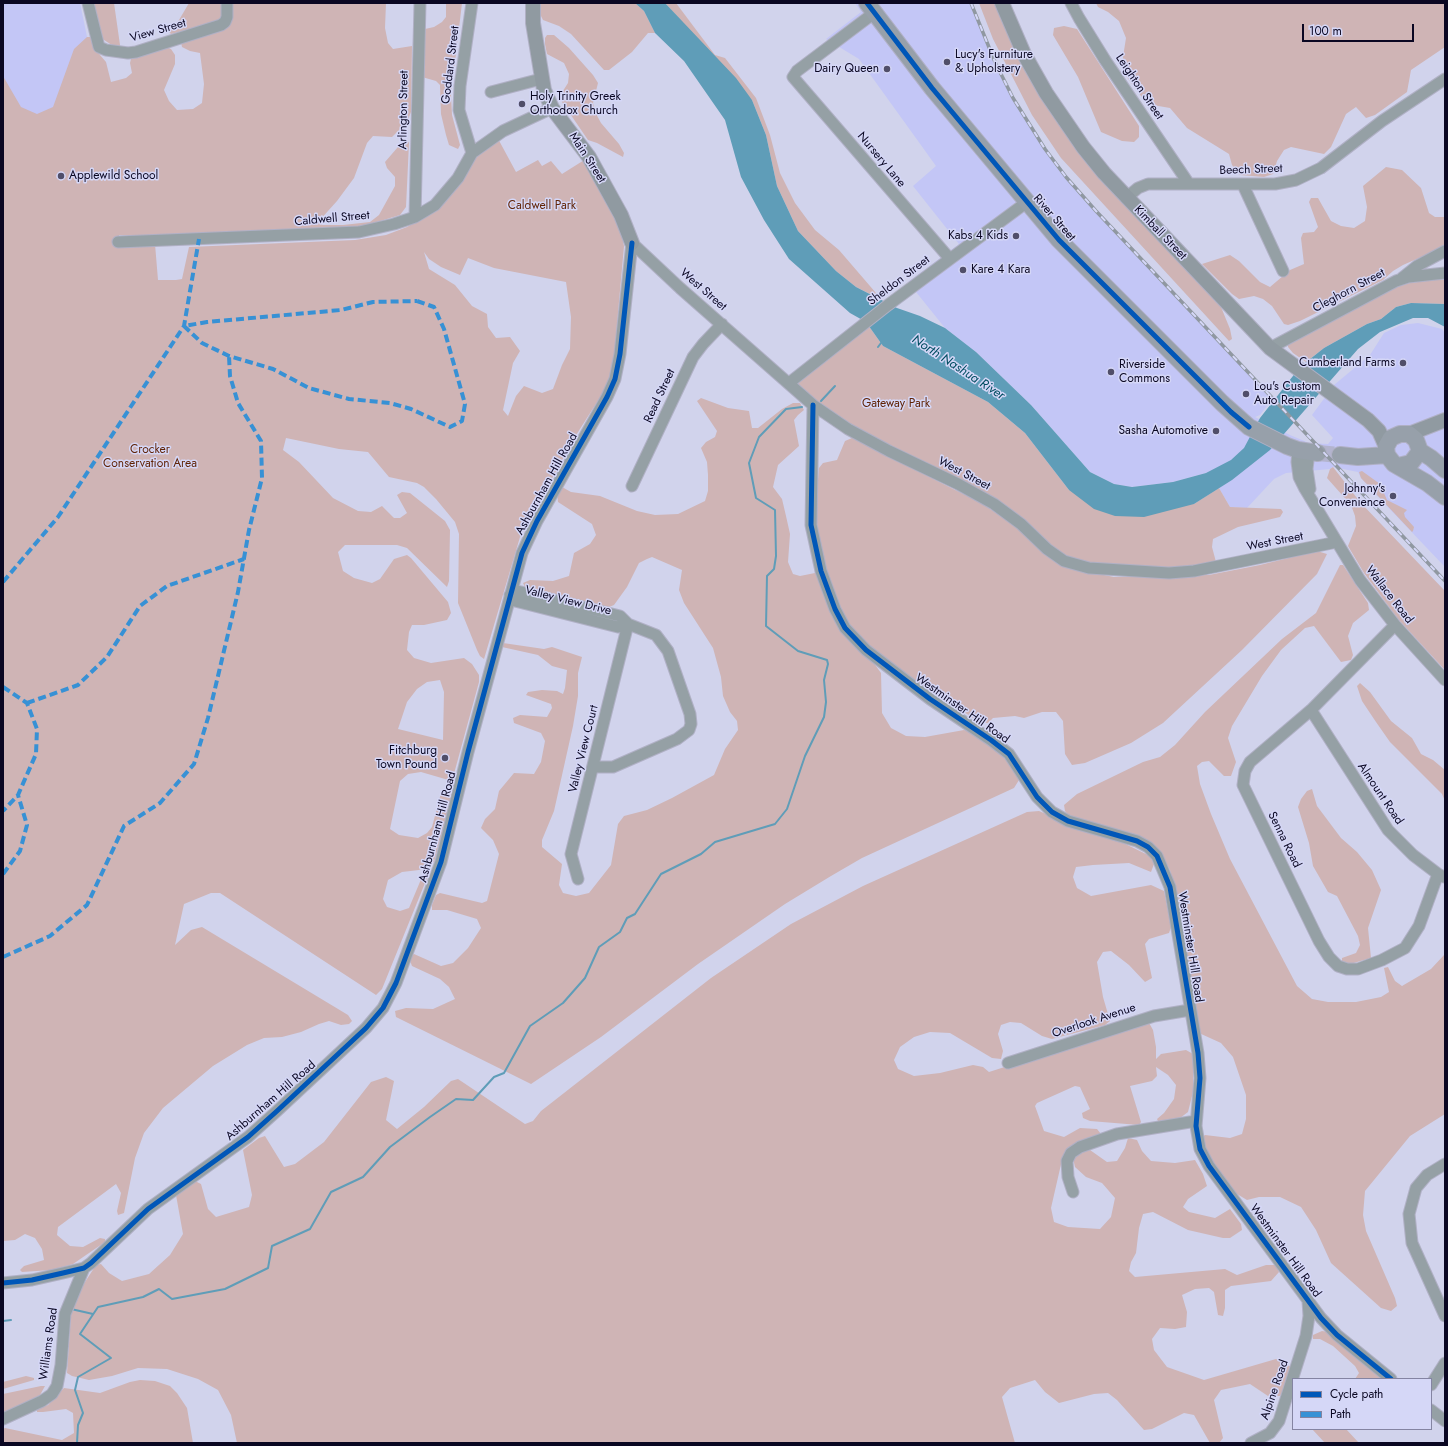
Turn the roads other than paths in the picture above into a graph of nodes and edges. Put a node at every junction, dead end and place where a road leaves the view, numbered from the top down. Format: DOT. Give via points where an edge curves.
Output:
graph roads {
  1 [pos="88,3"];
  2 [pos="227,3"];
  3 [pos="420,3"];
  4 [pos="472,3"];
  5 [pos="533,3"];
  6 [pos="1002,3"];
  7 [pos="1071,3"];
  8 [pos="870,8"];
  9 [pos="541,79"];
  10 [pos="1445,79"];
  11 [pos="490,92"];
  12 [pos="552,108"];
  13 [pos="472,153"];
  14 [pos="1189,184"];
  15 [pos="1243,185"];
  16 [pos="1126,198"];
  17 [pos="1027,202"];
  18 [pos="415,217"];
  19 [pos="118,242"];
  20 [pos="632,243"];
  21 [pos="1445,251"];
  22 [pos="950,259"];
  23 [pos="1283,271"];
  24 [pos="1445,272"];
  25 [pos="1402,278"];
  26 [pos="722,324"];
  27 [pos="1270,348"];
  28 [pos="789,383"];
  29 [pos="813,405"];
  30 [pos="1368,420"];
  31 [pos="1445,421"];
  32 [pos="1402,443"];
  33 [pos="1308,452"];
  34 [pos="1340,455"];
  35 [pos="1398,466"];
  36 [pos="1445,470"];
  37 [pos="632,486"];
  38 [pos="1445,497"];
  39 [pos="1337,542"];
  40 [pos="510,595"];
  41 [pos="628,624"];
  42 [pos="1395,625"];
  43 [pos="1445,680"];
  44 [pos="1311,710"];
  45 [pos="593,767"];
  46 [pos="1442,876"];
  47 [pos="578,879"];
  48 [pos="1190,1010"];
  49 [pos="1008,1063"];
  50 [pos="1196,1121"];
  51 [pos="1445,1164"];
  52 [pos="1072,1192"];
  53 [pos="84,1268"];
  54 [pos="3,1283"];
  55 [pos="1307,1297"];
  56 [pos="1445,1316"];
  57 [pos="1325,1322"];
  58 [pos="1307,1333"];
  59 [pos="1445,1363"];
  60 [pos="1293,1378"];
  61 [pos="1390,1378"];
  62 [pos="1292,1380"];
  63 [pos="1432,1383"];
  64 [pos="1432,1411"];
  65 [pos="3,1419"];
  66 [pos="1445,1421"];
  67 [pos="1265,1440"];
  68 [pos="1251,1443"];
  1 -- 2 [label="street, View Street" via="99,47 128,53 221,25 227,17"];
  3 -- 18 [label="street, Arlington Street"];
  4 -- 13 [label="street, Goddard Street" via="458,110"];
  5 -- 9 [label="main road, Main Street" via="533,23"];
  6 -- 16 [label="main road, Kimball Street" via="1028,60 1056,108 1087,152"];
  7 -- 14 [label="street, Leighton Street" via="1105,60"];
  8 -- 17 [label="highway, River Street" via="932,88"];
  8 -- 22 [label="street, Nursery Lane" via="793,77"];
  9 -- 11 [label="street"];
  9 -- 12 [label="main road, Main Street"];
  10 -- 15 [label="street, Beech Street" via="1388,117 1315,172 1286,183"];
  12 -- 13 [label="street, Caldwell Street" via="496,135"];
  12 -- 20 [label="main road, Main Street" via="589,157 621,215"];
  13 -- 18 [label="street, Caldwell Street" via="458,178 444,195"];
  14 -- 15 [label="street, Beech Street"];
  14 -- 16 [label="street, Beech Street" via="1145,184"];
  15 -- 23 [label="street"];
  16 -- 27 [label="main road, Kimball Street"];
  17 -- 22 [label="street, Sheldon Street"];
  17 -- 33 [label="highway, River Street" via="1057,239 1231,412 1249,427 1281,443"];
  18 -- 19 [label="street, Caldwell Street" via="359,232"];
  20 -- 26 [label="street, West Street"];
  20 -- 40 [label="street, Ashburnham Hill Road" via="615,379 527,540"];
  21 -- 25 [label="street" via="1417,266"];
  22 -- 28 [label="street, Sheldon Street"];
  24 -- 25 [label="street, Cleghorn Street"];
  25 -- 27 [label="street, Cleghorn Street"];
  26 -- 28 [label="street, West Street"];
  26 -- 37 [label="street, Read Street" via="693,357"];
  27 -- 30 [label="main road, Kimball Street"];
  28 -- 29 [label="street, West Street"];
  29 -- 39 [label="street, West Street" via="848,429 994,504 1064,561 1089,568 1169,573 1194,571"];
  29 -- 48 [label="street, Westminster Hill Road" via="811,525 821,572 845,628 866,650 1009,754 1037,797 1052,812 1068,821 1137,841 1152,851 1163,868 1170,887"];
  30 -- 32 [label="main road, Kimball Street"];
  30 -- 32 [label="main road, Kimball Street" via="1379,431"];
  31 -- 32 [label="main road"];
  32 -- 34 [label="highway" via="1358,457"];
  32 -- 35 [label="highway" via="1394,464"];
  32 -- 35 [label="highway" via="1413,462"];
  32 -- 36 [label="highway" via="1431,458"];
  33 -- 39 [label="street, Wallace Road" via="1307,478"];
  35 -- 38 [label="highway"];
  39 -- 42 [label="street, Wallace Road" via="1360,580"];
  40 -- 41 [label="street, Valley View Drive" via="517,591 620,616"];
  40 -- 53 [label="street, Ashburnham Hill Road" via="441,862 396,983 383,1008 366,1028 278,1112 248,1137 148,1209"];
  41 -- 45 [label="street, Valley View Court"];
  41 -- 45 [label="street, Valley View Drive" via="652,633 663,643 690,714 691,724 689,730 681,737 620,764 607,768"];
  42 -- 43 [label="street, Wallace Road"];
  42 -- 44 [label="street, Senna Road"];
  44 -- 46 [label="street, Almount Road" via="1379,818 1406,848"];
  44 -- 46 [label="street, Senna Road" via="1250,762 1243,780 1249,800 1319,941 1330,957 1343,968 1358,969 1405,948 1419,926"];
  45 -- 47 [label="street, Valley View Court" via="572,854"];
  48 -- 49 [label="street, Overlook Avenue" via="1154,1016"];
  48 -- 50 [label="street, Westminster Hill Road" via="1200,1067"];
  50 -- 52 [label="street" via="1117,1134 1080,1147 1071,1153 1067,1161"];
  50 -- 55 [label="street, Westminster Hill Road" via="1198,1141 1209,1166"];
  51 -- 56 [label="street" via="1427,1175 1416,1188 1409,1214 1412,1243"];
  53 -- 54 [label="street, Ashburnham Hill Road" via="32,1280"];
  53 -- 65 [label="street, Williams Road" via="65,1314 63,1352 57,1386 52,1394 42,1401"];
  55 -- 57 [label="street, Westminster Hill Road"];
  55 -- 58 [label="street, Alpine Road"];
  57 -- 58 [label="street"];
  57 -- 61 [label="street, Westminster Hill Road"];
  58 -- 60 [label="street, Alpine Road"];
  59 -- 63 [label="street"];
  62 -- 67 [label="street, Alpine Road" via="1279,1421"];
  64 -- 66 [label="street"];
  67 -- 68 [label="street, Alpine Road"];
}
